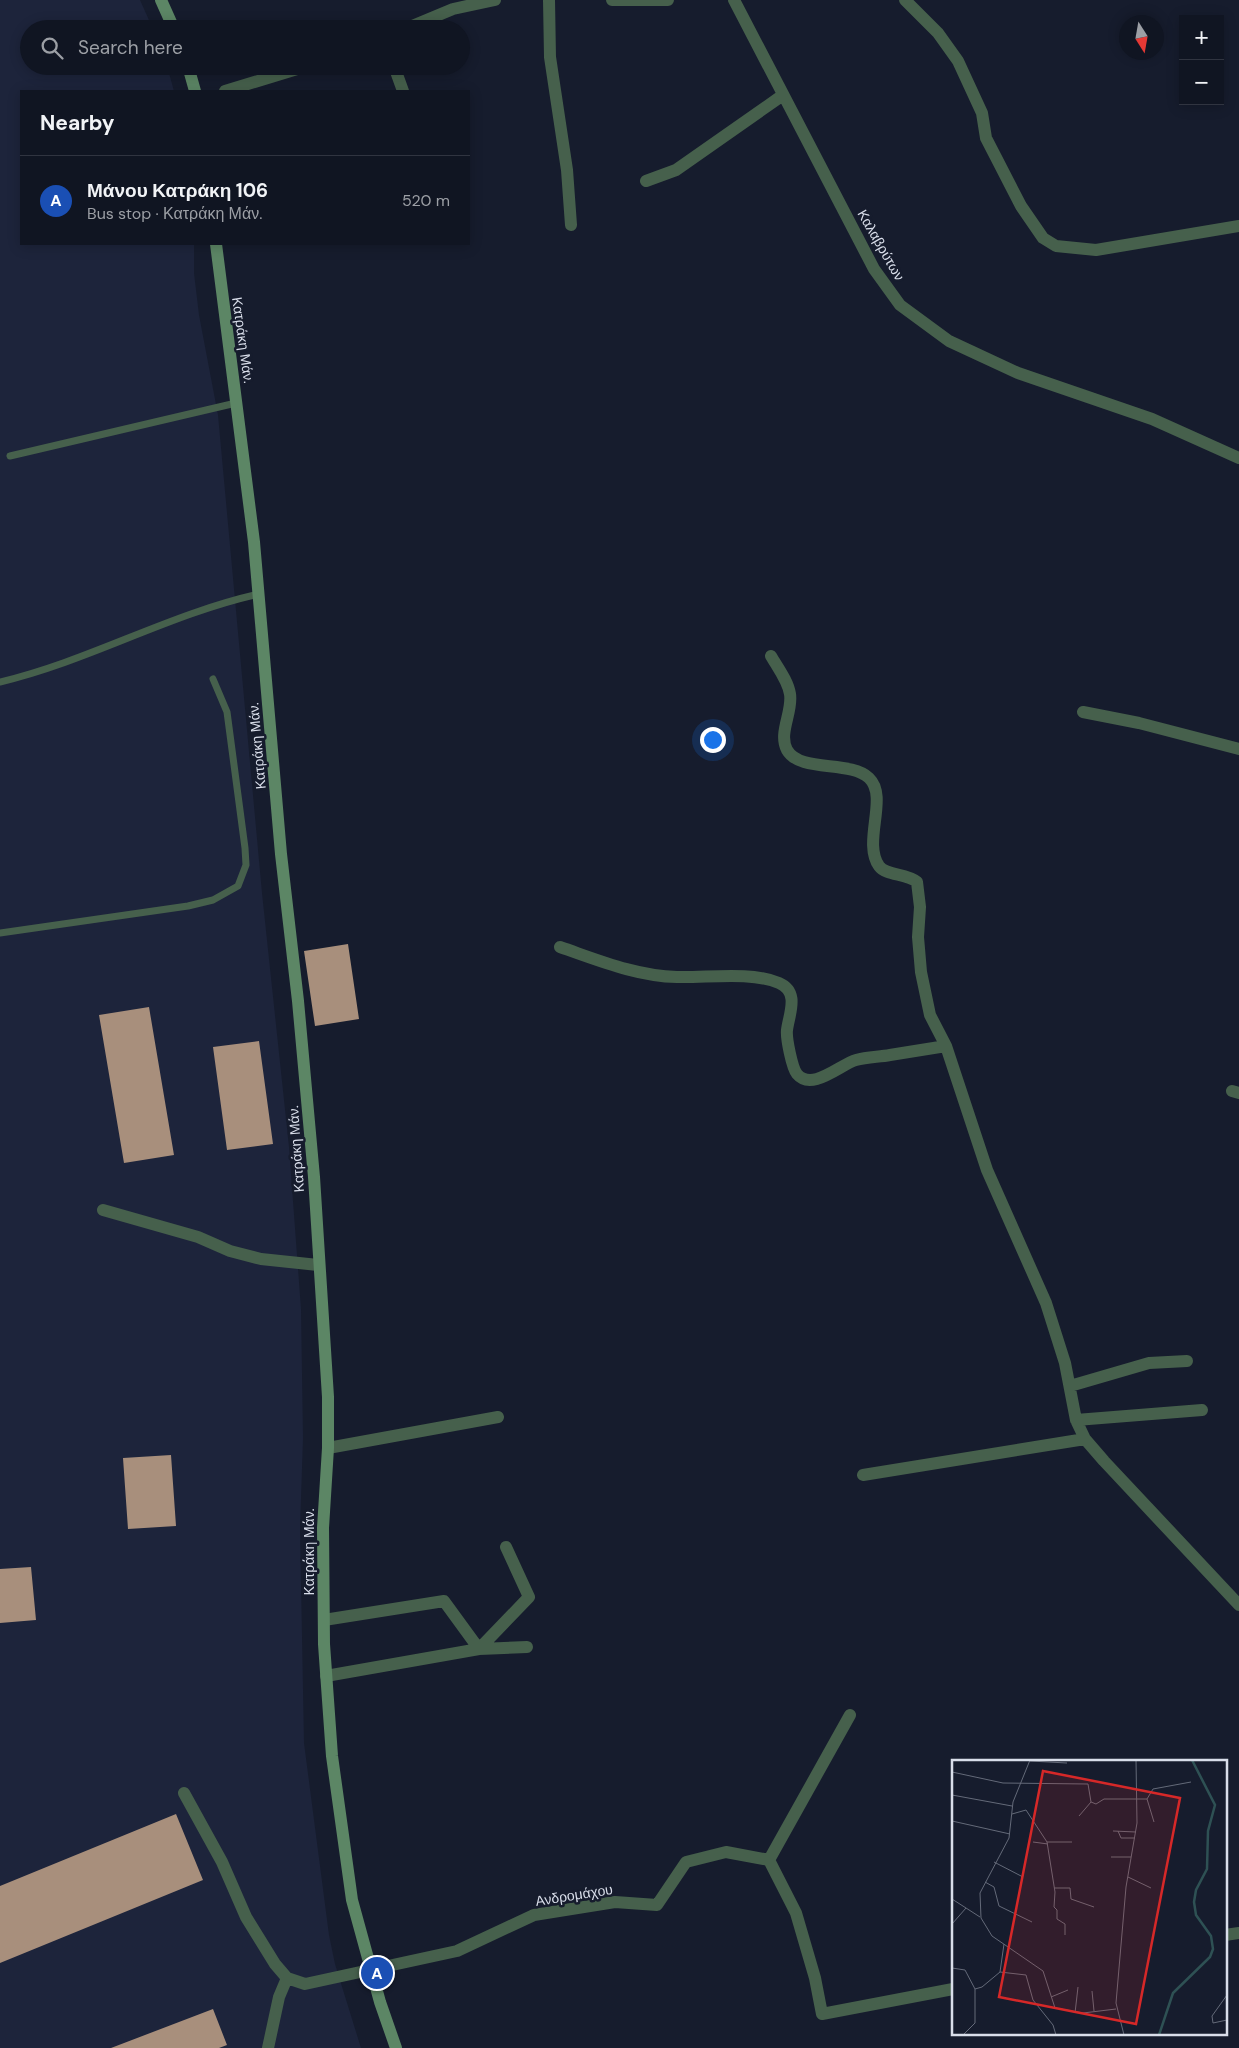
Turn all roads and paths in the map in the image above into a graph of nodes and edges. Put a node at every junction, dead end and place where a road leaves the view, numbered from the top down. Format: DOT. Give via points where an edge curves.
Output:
graph roads {
  1 [pos="161,0"];
  2 [pos="495,0"];
  3 [pos="549,0"];
  4 [pos="612,0"];
  5 [pos="668,0"];
  6 [pos="734,0"];
  7 [pos="905,0"];
  8 [pos="170,20"];
  9 [pos="427,20"];
  10 [pos="191,75"];
  11 [pos="277,75"];
  12 [pos="397,75"];
  13 [pos="195,90"];
  14 [pos="228,90"];
  15 [pos="403,90"];
  16 [pos="783,95"];
  17 [pos="646,181"];
  18 [pos="571,225"];
  19 [pos="1239,226"];
  20 [pos="216,245"];
  21 [pos="236,403"];
  22 [pos="10,456"];
  23 [pos="1239,458"];
  24 [pos="259,594"];
  25 [pos="771,656"];
  26 [pos="213,679"];
  27 [pos="0,682"];
  28 [pos="1083,712"];
  29 [pos="1239,750"];
  30 [pos="0,933"];
  31 [pos="560,947"];
  32 [pos="946,1046"];
  33 [pos="103,1210"];
  34 [pos="318,1265"];
  35 [pos="1187,1361"];
  36 [pos="1070,1386"];
  37 [pos="1202,1410"];
  38 [pos="498,1417"];
  39 [pos="1076,1420"];
  40 [pos="1085,1439"];
  41 [pos="328,1448"];
  42 [pos="863,1476"];
  43 [pos="506,1547"];
  44 [pos="1239,1605"];
  45 [pos="324,1620"];
  46 [pos="527,1647"];
  47 [pos="479,1649"];
  48 [pos="326,1676"];
  49 [pos="850,1715"];
  50 [pos="184,1793"];
  51 [pos="769,1860"];
  52 [pos="1239,1933"];
  53 [pos="1226,1935"];
  54 [pos="371,1968"];
  55 [pos="287,1978"];
  56 [pos="952,1989"];
  57 [pos="268,2048"];
  58 [pos="396,2048"];
  1 -- 8 [label="street"];
  2 -- 9 [label="street" via="453,9"];
  3 -- 18 [label="street" via="550,56 567,170"];
  4 -- 5 [label="street"];
  6 -- 16 [label="street, Καλαβρύτων"];
  7 -- 19 [label="street" via="938,33 958,61 982,112 986,138 1020,206 1043,238 1056,246 1096,250"];
  10 -- 13 [label="street"];
  11 -- 14 [label="street"];
  12 -- 15 [label="street"];
  16 -- 17 [label="street" via="676,170"];
  16 -- 23 [label="street, Καλαβρύτων" via="874,269 900,305 949,341 1018,374 1152,419"];
  20 -- 21 [label="street, Κατράκη Μάν."];
  21 -- 22 [label="lane"];
  21 -- 24 [label="street, Κατράκη Μάν."];
  24 -- 27 [label="lane" via="196,611 44,671"];
  24 -- 34 [label="street, Κατράκη Μάν." via="281,854 307,1091"];
  25 -- 32 [label="street" via="790,692 784,733 788,751 798,760 865,775 874,785 876,812 872,845 875,857 883,870 909,876 916,882 920,907 921,972 930,1015"];
  26 -- 30 [label="lane" via="227,712 245,848 246,864 238,886 213,900 188,906"];
  28 -- 29 [label="street" via="1139,723"];
  31 -- 32 [label="street" via="646,974 742,977 781,983 793,1002 786,1032 790,1053 797,1074 804,1078 812,1080 827,1075 855,1060"];
  32 -- 36 [label="street" via="986,1170 1046,1303"];
  33 -- 34 [label="street" via="261,1259"];
  34 -- 41 [label="street, Κατράκη Μάν." via="324,1316"];
  35 -- 36 [label="street" via="1149,1363"];
  36 -- 39 [label="street"];
  37 -- 39 [label="street"];
  38 -- 41 [label="street"];
  39 -- 40 [label="street"];
  40 -- 42 [label="street"];
  40 -- 44 [label="street"];
  41 -- 45 [label="street, Κατράκη Μάν." via="322,1528"];
  43 -- 47 [label="street" via="528,1597"];
  45 -- 47 [label="street" via="444,1601"];
  45 -- 48 [label="street, Κατράκη Μάν."];
  46 -- 47 [label="street"];
  47 -- 48 [label="street"];
  48 -- 54 [label="street, Κατράκη Μάν." via="342,1836 352,1900"];
  49 -- 51 [label="street"];
  50 -- 55 [label="street" via="222,1862 246,1917"];
  51 -- 54 [label="street, Ανδρομάχου" via="726,1852 686,1862 657,1905 615,1902 534,1915 457,1951"];
  51 -- 56 [label="street" via="796,1913 822,2014"];
  52 -- 53 [label="street"];
  54 -- 55 [label="street, Ανδρομάχου" via="304,1984"];
  54 -- 58 [label="street, Κατράκη Μάν."];
  55 -- 57 [label="street" via="279,1997"];
}
